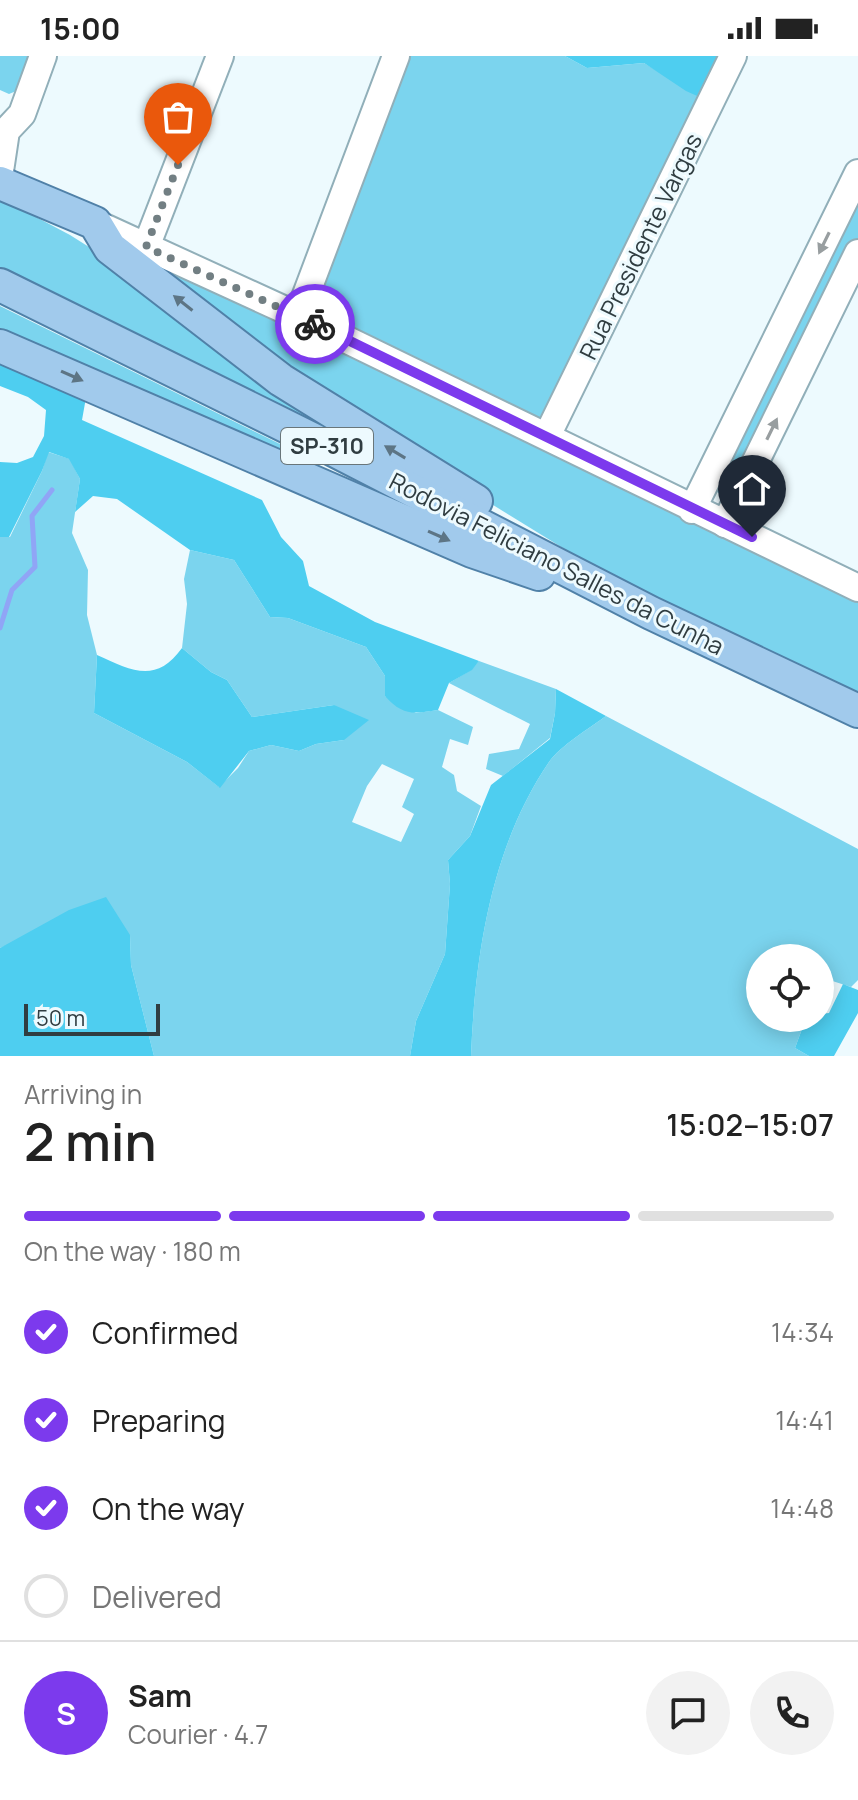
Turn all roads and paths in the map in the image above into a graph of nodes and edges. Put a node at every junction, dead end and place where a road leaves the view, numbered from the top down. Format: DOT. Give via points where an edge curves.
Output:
graph roads {
  1 [pos="43,56"];
  2 [pos="220,56"];
  3 [pos="396,56"];
  4 [pos="733,56"];
  5 [pos="11,108"];
  6 [pos="0,171"];
  7 [pos="858,173"];
  8 [pos="0,183"];
  9 [pos="95,223"];
  10 [pos="146,247"];
  11 [pos="858,253"];
  12 [pos="0,285"];
  13 [pos="298,316"];
  14 [pos="0,346"];
  15 [pos="547,436"];
  16 [pos="692,510"];
  17 [pos="725,524"];
  18 [pos="858,588"];
  19 [pos="651,613"];
  20 [pos="858,711"];
  1 -- 5 [label="street"];
  2 -- 10 [label="street"];
  3 -- 13 [label="street"];
  4 -- 15 [label="street, Rua Presidente Vargas"];
  5 -- 6 [label="street"];
  7 -- 16 [label="street, one-way"];
  8 -- 9 [label="main road"];
  9 -- 10 [label="street"];
  19 -- 9 [label="main road, one-way" via="281,380 110,248"];
  10 -- 13 [label="street"];
  17 -- 11 [label="street, one-way"];
  12 -- 19 [label="main road, Rodovia Feliciano Salles da Cunha / SP-310"];
  13 -- 15 [label="street"];
  14 -- 19 [label="main road, one-way" via="472,551"];
  15 -- 16 [label="street"];
  16 -- 17 [label="street"];
  17 -- 18 [label="street"];
  19 -- 20 [label="main road, Rodovia Feliciano Salles da Cunha / SP-310"];
}
